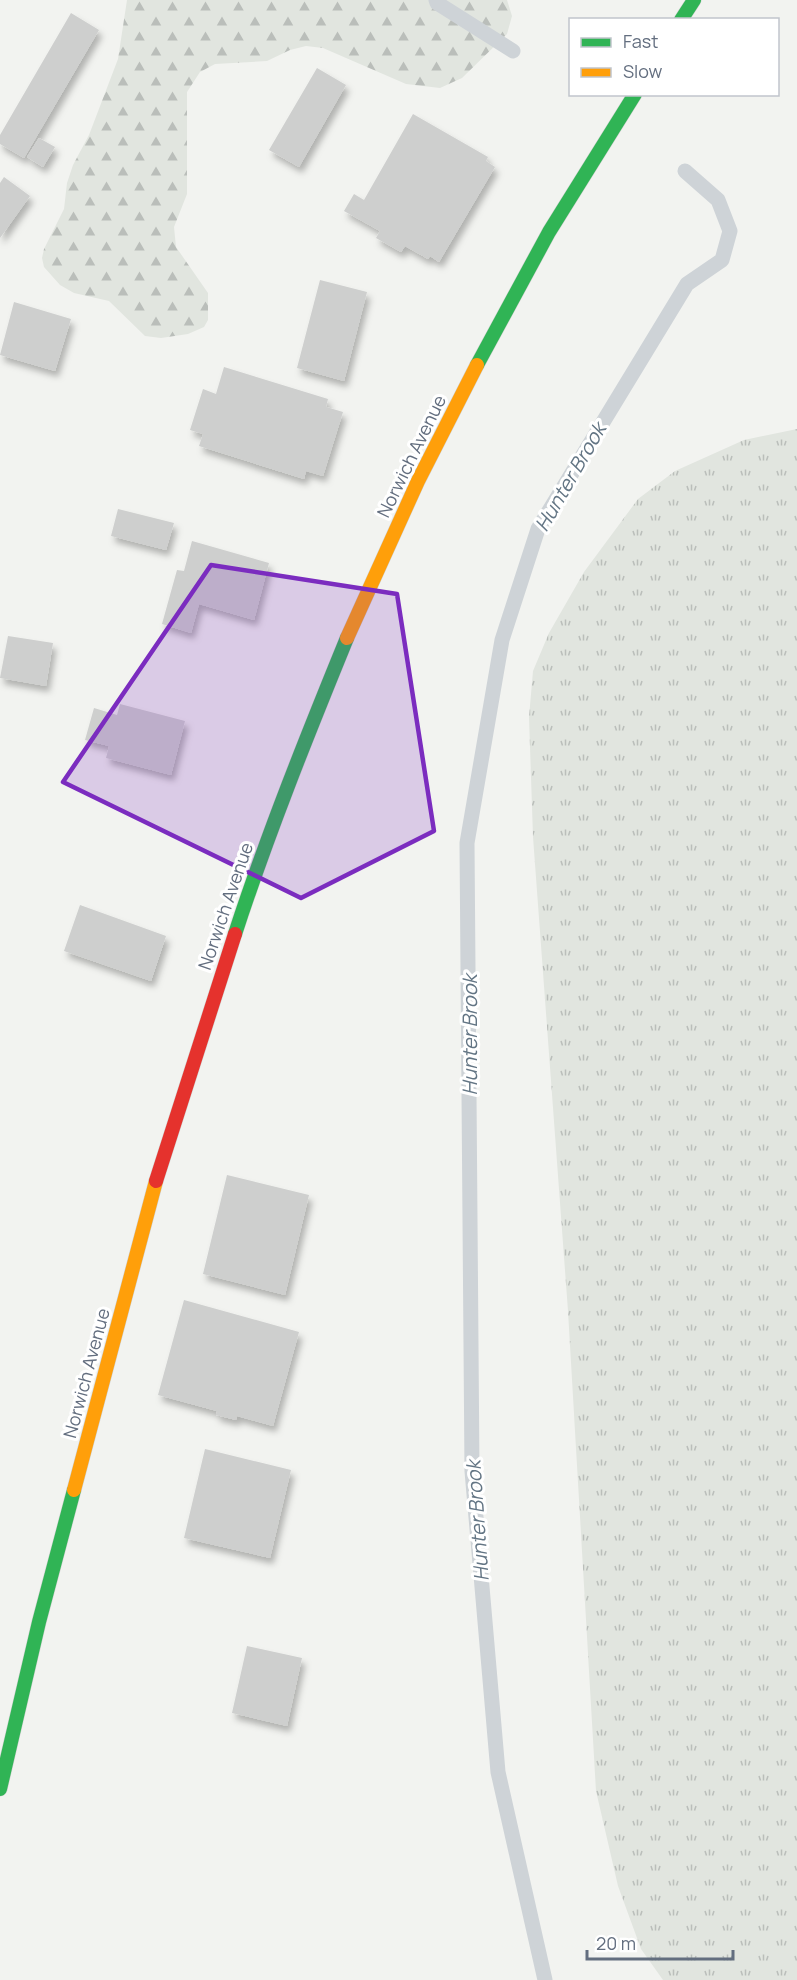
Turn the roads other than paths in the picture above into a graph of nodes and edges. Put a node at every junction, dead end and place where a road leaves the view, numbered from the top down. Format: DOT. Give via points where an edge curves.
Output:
graph roads {
  1 [pos="694,0"];
  2 [pos="682,18"];
  3 [pos="634,96"];
  4 [pos="0,1789"];
  1 -- 2 [label="main road"];
  3 -- 4 [label="main road, Norwich Avenue" via="549,232 418,481 360,606 255,872 140,1236 39,1622"];
}
